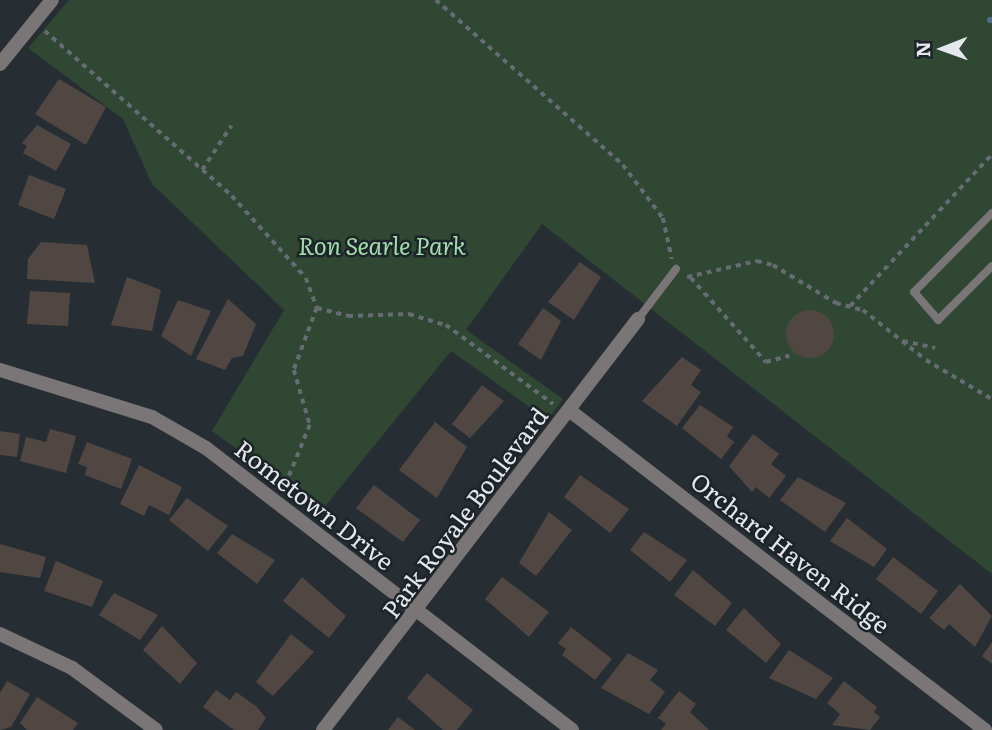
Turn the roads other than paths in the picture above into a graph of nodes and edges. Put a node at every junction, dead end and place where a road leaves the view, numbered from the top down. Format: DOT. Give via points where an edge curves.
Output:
graph roads {
  1 [pos="52,0"];
  2 [pos="0,64"];
  3 [pos="992,213"];
  4 [pos="992,266"];
  5 [pos="676,269"];
  6 [pos="638,319"];
  7 [pos="0,370"];
  8 [pos="569,410"];
  9 [pos="418,613"];
  10 [pos="0,634"];
  11 [pos="156,730"];
  12 [pos="323,730"];
  13 [pos="572,730"];
  14 [pos="985,730"];
  1 -- 2 [label="street"];
  3 -- 4 [label="lane" via="914,292 938,320"];
  5 -- 6 [label="lane"];
  6 -- 8 [label="street, Park Royale Boulevard"];
  7 -- 9 [label="street, Rometown Drive" via="152,417 206,447"];
  8 -- 9 [label="street, Park Royale Boulevard"];
  8 -- 14 [label="street, Orchard Haven Ridge"];
  9 -- 12 [label="street, Park Royale Boulevard"];
  9 -- 13 [label="street, Rometown Drive"];
  10 -- 11 [label="street" via="72,668"];
}
